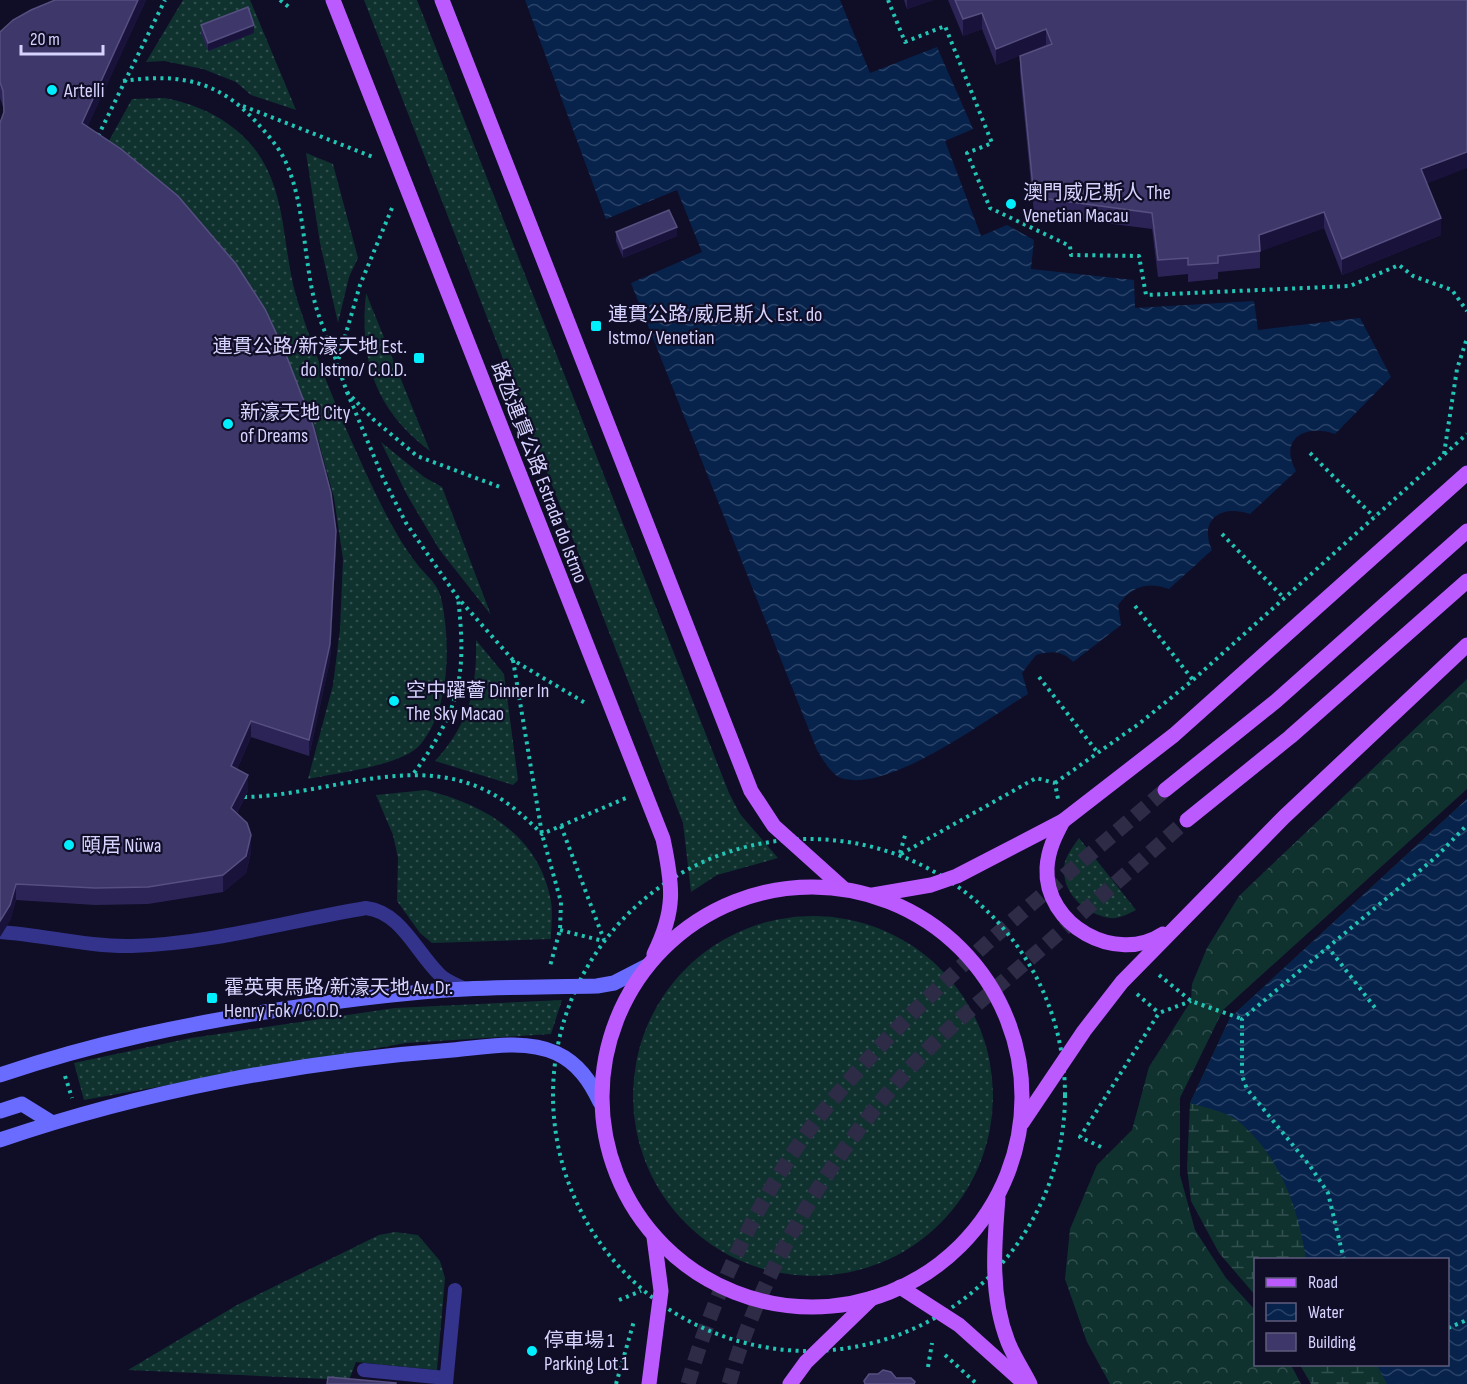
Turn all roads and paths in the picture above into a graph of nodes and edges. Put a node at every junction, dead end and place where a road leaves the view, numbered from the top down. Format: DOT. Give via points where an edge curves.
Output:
graph roads {
  1 [pos="165,0"];
  2 [pos="280,0"];
  3 [pos="333,0"];
  4 [pos="442,0"];
  5 [pos="888,0"];
  6 [pos="290,8"];
  7 [pos="123,81"];
  8 [pos="242,106"];
  9 [pos="97,137"];
  10 [pos="401,174"];
  11 [pos="1467,311"];
  12 [pos="1467,338"];
  13 [pos="337,364"];
  14 [pos="347,392"];
  15 [pos="1467,434"];
  16 [pos="1310,453"];
  17 [pos="1444,454"];
  18 [pos="1467,473"];
  19 [pos="527,496"];
  20 [pos="1374,517"];
  21 [pos="1467,531"];
  22 [pos="1222,534"];
  23 [pos="1467,581"];
  24 [pos="1283,597"];
  25 [pos="458,598"];
  26 [pos="1135,606"];
  27 [pos="1467,645"];
  28 [pos="513,660"];
  29 [pos="1039,677"];
  30 [pos="1193,680"];
  31 [pos="616,722"];
  32 [pos="1098,753"];
  33 [pos="413,773"];
  34 [pos="1055,783"];
  35 [pos="643,790"];
  36 [pos="1165,790"];
  37 [pos="244,797"];
  38 [pos="1187,820"];
  39 [pos="1064,821"];
  40 [pos="1467,825"];
  41 [pos="561,826"];
  42 [pos="906,832"];
  43 [pos="542,834"];
  44 [pos="900,854"];
  45 [pos="843,888"];
  46 [pos="873,895"];
  47 [pos="1177,925"];
  48 [pos="560,930"];
  49 [pos="0,932"];
  50 [pos="604,941"];
  51 [pos="1327,946"];
  52 [pos="1142,962"];
  53 [pos="648,964"];
  54 [pos="1122,982"];
  55 [pos="544,987"];
  56 [pos="465,989"];
  57 [pos="1191,1001"];
  58 [pos="1376,1009"];
  59 [pos="1160,1013"];
  60 [pos="1242,1019"];
  61 [pos="59,1055"];
  62 [pos="0,1075"];
  63 [pos="600,1102"];
  64 [pos="0,1111"];
  65 [pos="78,1116"];
  66 [pos="51,1122"];
  67 [pos="1022,1123"];
  68 [pos="0,1140"];
  69 [pos="1101,1147"];
  70 [pos="998,1196"];
  71 [pos="654,1237"];
  72 [pos="1344,1258"];
  73 [pos="900,1287"];
  74 [pos="455,1290"];
  75 [pos="642,1291"];
  76 [pos="872,1298"];
  77 [pos="619,1300"];
  78 [pos="639,1302"];
  79 [pos="636,1312"];
  80 [pos="1467,1320"];
  81 [pos="1449,1328"];
  82 [pos="932,1343"];
  83 [pos="945,1355"];
  84 [pos="927,1367"];
  85 [pos="364,1370"];
  86 [pos="446,1381"];
  87 [pos="616,1384"];
  88 [pos="649,1384"];
  89 [pos="790,1384"];
  90 [pos="977,1384"];
  91 [pos="1025,1384"];
  92 [pos="1030,1384"];
  1 -- 7 [label="path"];
  2 -- 6 [label="path"];
  3 -- 10 [label="main road, 路氹連貫公路 Estrada do Istmo"];
  4 -- 45 [label="main road" via="751,791 774,826"];
  5 -- 11 [label="path" via="905,42 945,26 992,143 967,153 990,208 1070,246 1071,255 1139,256 1146,295 1350,286 1399,264 1413,276 1452,290"];
  7 -- 8 [label="path" via="180,78 207,85"];
  7 -- 9 [label="path"];
  8 -- 10 [label="path"];
  8 -- 13 [label="path" via="272,140 287,165 315,300"];
  10 -- 13 [label="path" via="360,285"];
  10 -- 19 [label="main road, 路氹連貫公路 Estrada do Istmo"];
  12 -- 17 [label="path" via="1457,369"];
  13 -- 14 [label="path"];
  14 -- 19 [label="path" via="417,456"];
  14 -- 25 [label="path" via="406,523"];
  15 -- 17 [label="path"];
  16 -- 20 [label="path"];
  17 -- 20 [label="path"];
  18 -- 39 [label="main road" via="1174,735"];
  19 -- 31 [label="main road, 路氹連貫公路 Estrada do Istmo"];
  20 -- 24 [label="path"];
  21 -- 36 [label="main road" via="1276,701"];
  22 -- 24 [label="path"];
  23 -- 38 [label="main road" via="1290,737"];
  24 -- 30 [label="path"];
  25 -- 28 [label="path"];
  25 -- 33 [label="path" via="462,657 459,688 434,746"];
  26 -- 30 [label="path"];
  27 -- 47 [label="main road" via="1284,817"];
  28 -- 31 [label="path"];
  28 -- 43 [label="path"];
  29 -- 32 [label="path"];
  30 -- 32 [label="path"];
  31 -- 35 [label="main road, 路氹連貫公路 Estrada do Istmo"];
  32 -- 34 [label="path"];
  33 -- 37 [label="path" via="273,797"];
  33 -- 43 [label="path" via="474,785 503,800"];
  34 -- 39 [label="path"];
  34 -- 44 [label="path" via="1036,778"];
  35 -- 41 [label="path"];
  35 -- 53 [label="main road, 路氹連貫公路 Estrada do Istmo" via="663,839 672,884 666,928"];
  39 -- 46 [label="main road" via="957,876 931,885"];
  39 -- 47 [label="main road" via="1051,844 1047,870 1052,896 1066,918 1086,935 1109,944 1157,938"];
  40 -- 51 [label="path" via="1436,857"];
  41 -- 43 [label="path"];
  41 -- 50 [label="path"];
  42 -- 44 [label="path"];
  43 -- 48 [label="path" via="561,902"];
  44 -- 50 [label="path" via="847,841 792,839 738,849 687,870 669,882 642,901"];
  44 -- 75 [label="path" via="951,880 996,917 1031,962 1055,1014 1067,1071 1065,1129 1048,1192 1016,1250 969,1297 913,1330 843,1350 772,1350 737,1340 703,1329"];
  45 -- 46 [label="main road"];
  45 -- 53 [label="main road" via="790,887 737,900 689,925"];
  46 -- 67 [label="main road" via="927,920 979,968 1004,1008 1021,1064"];
  47 -- 52 [label="main road"];
  48 -- 50 [label="path"];
  48 -- 55 [label="path"];
  49 -- 56 [label="lane" via="101,944 162,944 366,908 382,909 442,977"];
  50 -- 75 [label="path" via="575,988 557,1041 552,1107 557,1151 575,1204 604,1251"];
  51 -- 58 [label="path"];
  51 -- 60 [label="path"];
  52 -- 54 [label="main road"];
  52 -- 57 [label="path"];
  53 -- 55 [label="main road" via="614,983"];
  53 -- 63 [label="main road" via="621,1007 605,1053"];
  54 -- 59 [label="path"];
  54 -- 67 [label="main road"];
  55 -- 56 [label="main road"];
  56 -- 61 [label="main road" via="369,997 218,1019"];
  57 -- 59 [label="path"];
  57 -- 60 [label="path"];
  59 -- 69 [label="path" via="1080,1137"];
  60 -- 72 [label="path" via="1242,1076 1247,1089 1311,1166 1328,1193"];
  61 -- 62 [label="main road"];
  61 -- 65 [label="path"];
  63 -- 65 [label="main road" via="575,1065 555,1053 507,1046 384,1055 224,1081"];
  63 -- 71 [label="main road" via="608,1151 626,1197"];
  64 -- 66 [label="main road" via="22,1104"];
  65 -- 66 [label="main road"];
  66 -- 68 [label="main road"];
  67 -- 70 [label="main road"];
  70 -- 73 [label="main road" via="972,1233 939,1264"];
  70 -- 92 [label="main road" via="994,1259 1000,1316 1009,1344"];
  71 -- 76 [label="main road" via="690,1269 731,1292 777,1304 825,1307"];
  71 -- 88 [label="main road" via="661,1291"];
  73 -- 76 [label="main road"];
  73 -- 91 [label="main road" via="959,1325"];
  74 -- 86 [label="lane"];
  75 -- 77 [label="path"];
  75 -- 78 [label="path"];
  76 -- 89 [label="main road" via="806,1362"];
  79 -- 87 [label="path"];
  80 -- 81 [label="path"];
  82 -- 84 [label="path"];
  83 -- 90 [label="path"];
  85 -- 86 [label="lane"];
}
